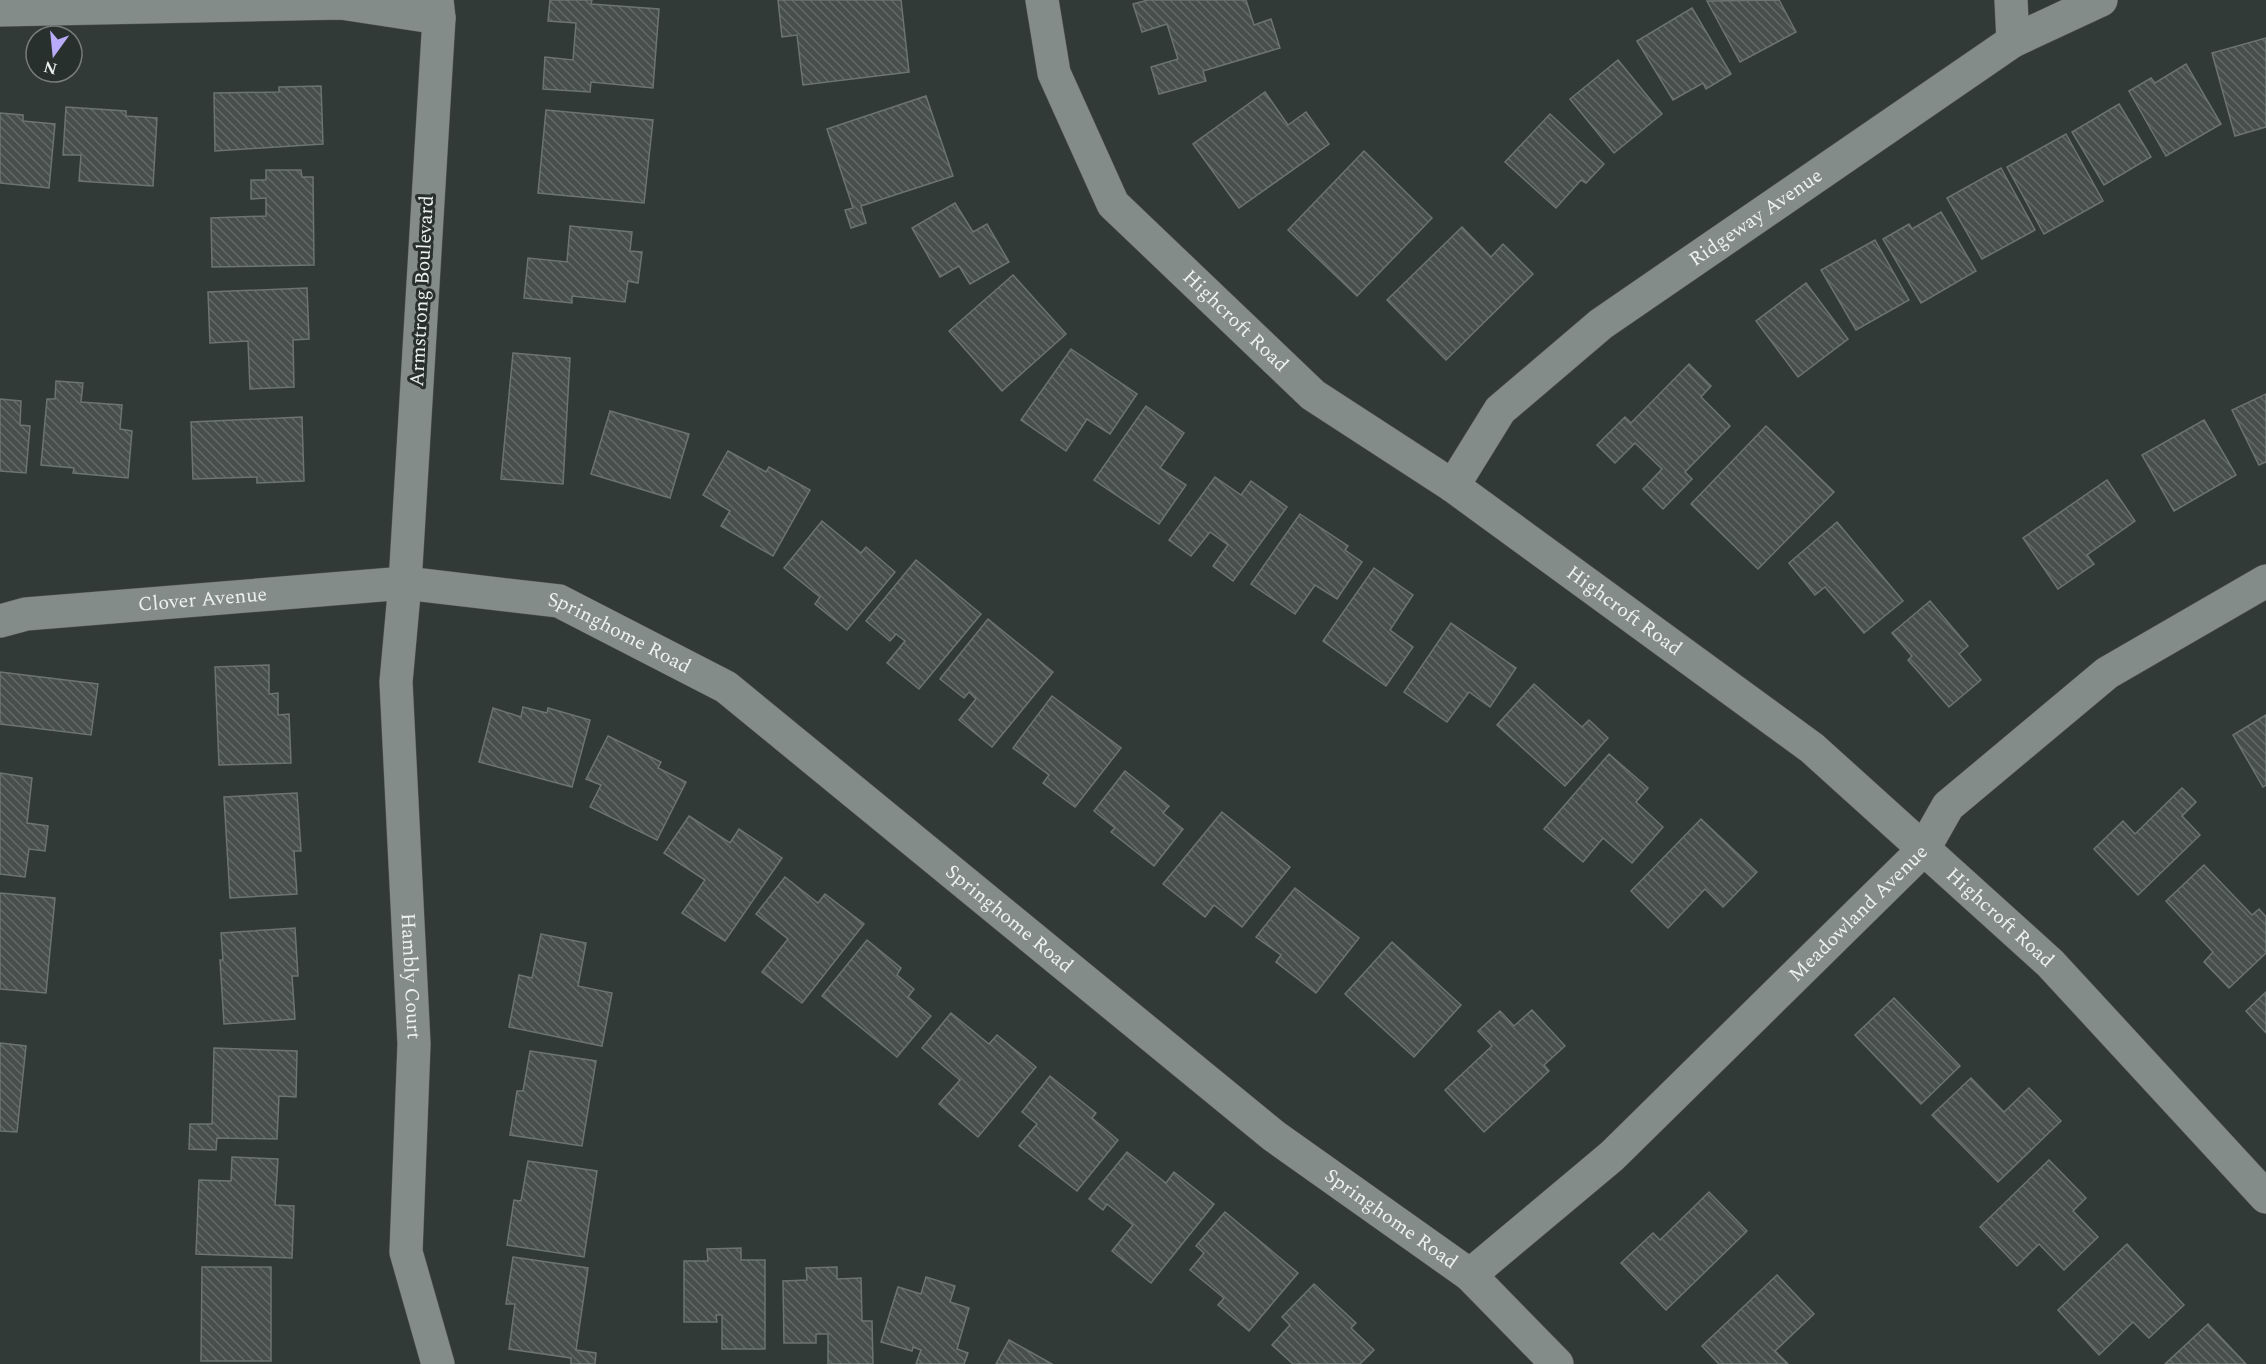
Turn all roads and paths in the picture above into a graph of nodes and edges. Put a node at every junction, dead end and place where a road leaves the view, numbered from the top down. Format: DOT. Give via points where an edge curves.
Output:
graph roads {
  1 [pos="1042,0"];
  2 [pos="2011,0"];
  3 [pos="2101,0"];
  4 [pos="438,9"];
  5 [pos="0,10"];
  6 [pos="2013,40"];
  7 [pos="1453,486"];
  8 [pos="2266,581"];
  9 [pos="405,583"];
  10 [pos="0,621"];
  11 [pos="1923,850"];
  12 [pos="2266,1197"];
  13 [pos="1470,1275"];
  14 [pos="438,1364"];
  15 [pos="1557,1364"];
  1 -- 7 [label="street, Highcroft Road" via="1054,73 1113,204 1313,395"];
  2 -- 6 [label="street"];
  3 -- 6 [label="street, Ridgeway Avenue"];
  4 -- 5 [label="street" via="341,3"];
  4 -- 9 [label="street, Armstrong Boulevard"];
  6 -- 7 [label="street, Ridgeway Avenue" via="1601,324 1500,410"];
  7 -- 11 [label="street, Highcroft Road" via="1812,748"];
  8 -- 11 [label="street, Meadowland Avenue" via="2107,673 1948,806"];
  9 -- 10 [label="street, Clover Avenue" via="27,615"];
  9 -- 13 [label="street, Springhome Road" via="559,601 726,687 1274,1136"];
  9 -- 14 [label="street, Hambly Court" via="396,682 414,1044 405,1252"];
  11 -- 12 [label="street, Highcroft Road" via="2050,963"];
  11 -- 13 [label="street, Meadowland Avenue" via="1612,1156"];
  13 -- 15 [label="street, Springhome Road"];
}
